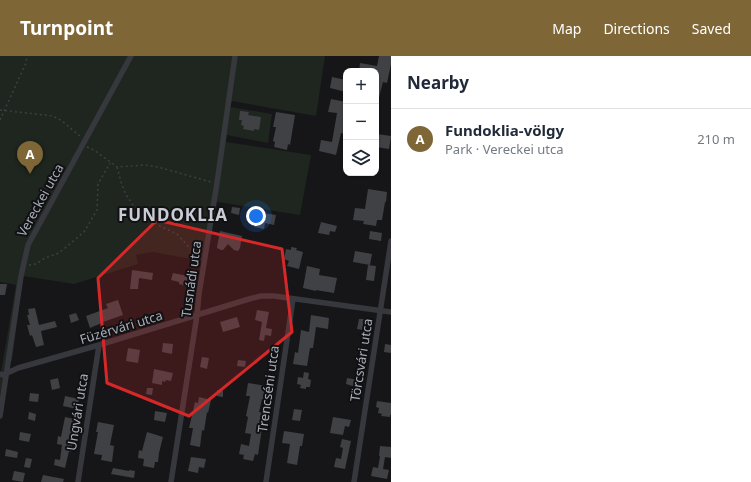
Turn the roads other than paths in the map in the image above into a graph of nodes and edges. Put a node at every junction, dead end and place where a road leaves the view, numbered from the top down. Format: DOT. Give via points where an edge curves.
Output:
graph roads {
  1 [pos="132,56"];
  2 [pos="235,56"];
  3 [pos="391,241"];
  4 [pos="293,299"];
  5 [pos="380,311"];
  6 [pos="391,312"];
  7 [pos="197,315"];
  8 [pos="99,345"];
  9 [pos="0,374"];
  10 [pos="7,374"];
  11 [pos="0,416"];
  12 [pos="78,482"];
  13 [pos="171,482"];
  14 [pos="266,482"];
  15 [pos="354,482"];
  1 -- 10 [label="street, Vereckei utca" via="28,244"];
  2 -- 7 [label="street, Tusnádi utca"];
  3 -- 5 [label="street, Törcsvári utca"];
  4 -- 5 [label="street, Füzérvári utca"];
  4 -- 7 [label="street, Füzérvári utca" via="261,296"];
  4 -- 14 [label="street, Trencséni utca"];
  5 -- 6 [label="street, Füzérvári utca"];
  5 -- 15 [label="street, Törcsvári utca"];
  7 -- 8 [label="street, Füzérvári utca"];
  7 -- 13 [label="street, Tusnádi utca"];
  8 -- 10 [label="street, Füzérvári utca" via="18,368"];
  8 -- 12 [label="street, Ungvári utca"];
  9 -- 10 [label="street, Füzérvári utca"];
  10 -- 11 [label="street, Vereckei utca"];
}
